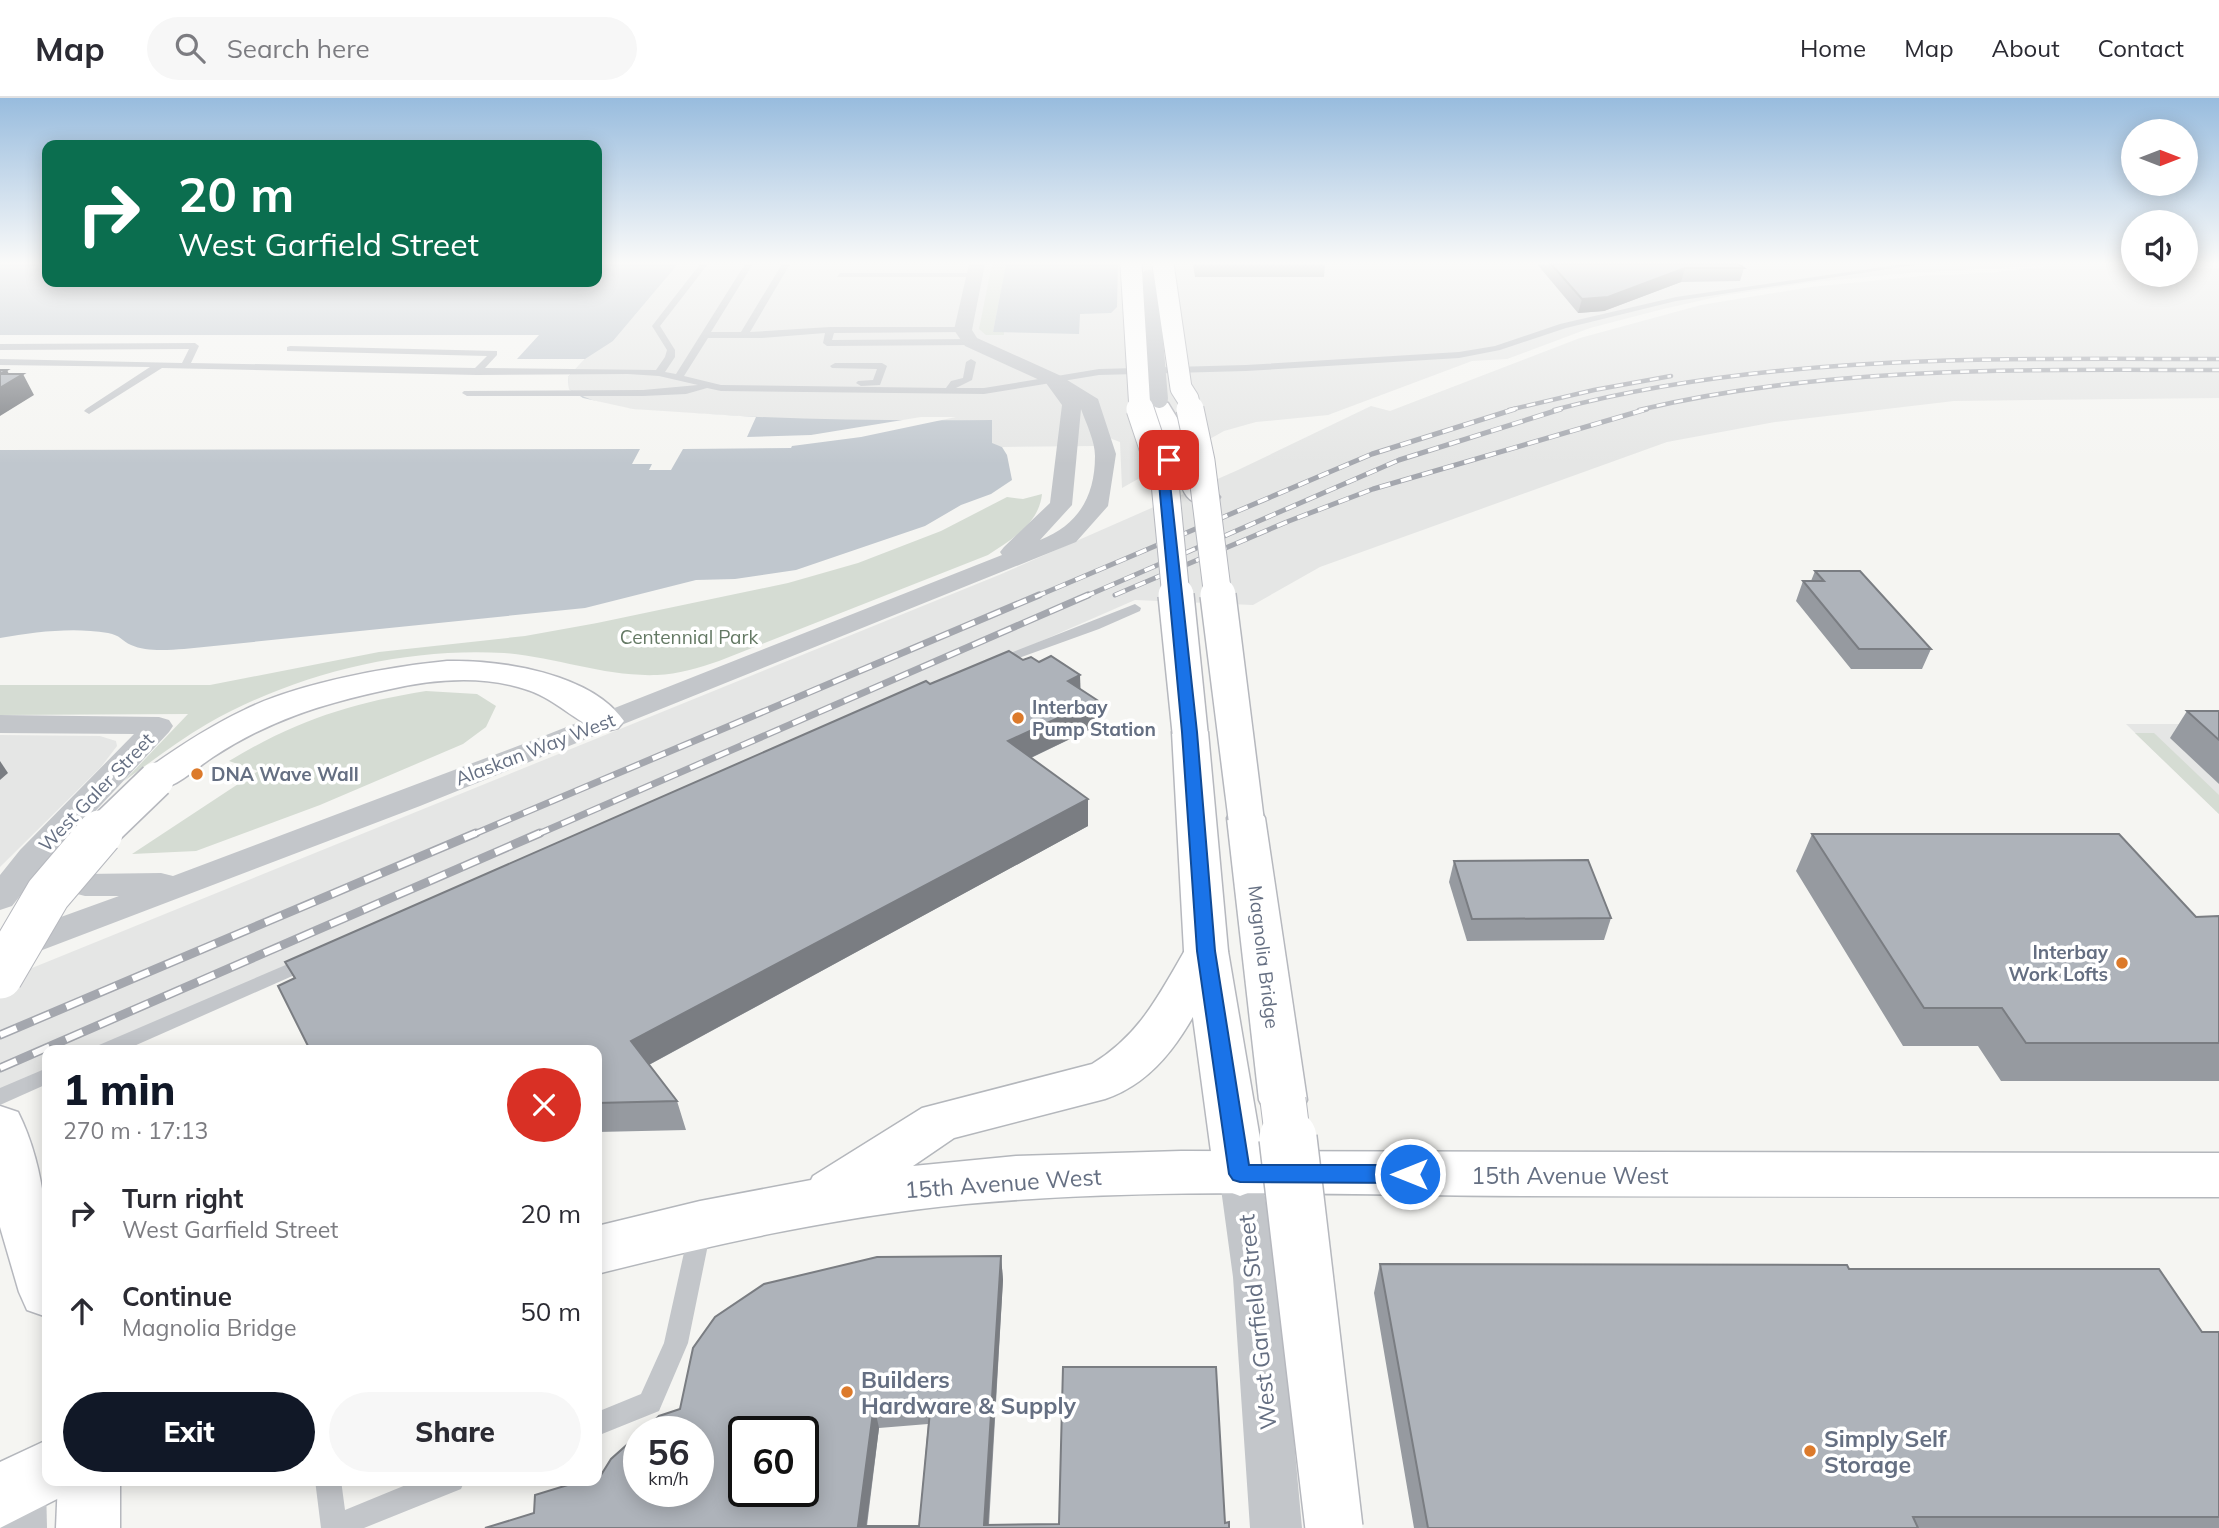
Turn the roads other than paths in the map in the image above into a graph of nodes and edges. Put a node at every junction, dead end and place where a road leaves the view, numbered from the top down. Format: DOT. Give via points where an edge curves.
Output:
graph roads {
  1 [pos="830,330"];
  2 [pos="659,331"];
  3 [pos="706,331"];
  4 [pos="747,331"];
  5 [pos="817,331"];
  6 [pos="847,331"];
  7 [pos="968,331"];
  8 [pos="1135,331"];
  9 [pos="1162,331"];
  10 [pos="1162,331"];
  11 [pos="1549,331"];
  12 [pos="703,335"];
  13 [pos="744,335"];
  14 [pos="967,336"];
  15 [pos="0,347"];
  16 [pos="290,349"];
  17 [pos="0,362"];
  18 [pos="971,362"];
  19 [pos="161,364"];
  20 [pos="185,365"];
  21 [pos="835,366"];
  22 [pos="477,372"];
  23 [pos="659,373"];
  24 [pos="678,378"];
  25 [pos="1052,379"];
  26 [pos="831,383"];
  27 [pos="709,386"];
  28 [pos="876,387"];
  29 [pos="949,391"];
  30 [pos="467,393"];
  31 [pos="1171,398"];
  32 [pos="89,411"];
  33 [pos="1175,435"];
  34 [pos="1176,482"];
  35 [pos="1048,518"];
  36 [pos="1074,530"];
  37 [pos="988,568"];
  38 [pos="1135,608"];
  39 [pos="983,667"];
  40 [pos="606,721"];
  41 [pos="0,724"];
  42 [pos="32,858"];
  43 [pos="191,883"];
  44 [pos="0,898"];
  45 [pos="1206,951"];
  46 [pos="0,952"];
  47 [pos="323,955"];
  48 [pos="0,976"];
  49 [pos="117,1045"];
  50 [pos="42,1078"];
  51 [pos="0,1097"];
  52 [pos="0,1126"];
  53 [pos="1240,1174"];
  54 [pos="2219,1175"];
  55 [pos="809,1203"];
  56 [pos="701,1224"];
  57 [pos="614,1245"];
  58 [pos="42,1276"];
  59 [pos="602,1422"];
  60 [pos="89,1486"];
  61 [pos="329,1486"];
  62 [pos="437,1486"];
  63 [pos="88,1528"];
  64 [pos="1276,1528"];
  65 [pos="1334,1528"];
  1 -- 14 [label="lane" via="827,343"];
  2 -- 23 [label="lane" via="671,350"];
  3 -- 12 [label="lane"];
  4 -- 13 [label="lane"];
  5 -- 13 [label="lane"];
  6 -- 14 [label="lane"];
  7 -- 14 [label="street"];
  8 -- 34 [label="main road, Magnolia Bridge, bridge" via="1140,412"];
  9 -- 31 [label="main road, Magnolia Bridge, bridge"];
  10 -- 31 [label="street, bridge"];
  11 -- 25 [label="lane" via="1459,355 1099,372"];
  12 -- 13 [label="lane"];
  12 -- 24 [label="lane"];
  14 -- 25 [label="street"];
  15 -- 20 [label="lane" via="195,346"];
  16 -- 22 [label="lane" via="494,353"];
  17 -- 19 [label="lane"];
  18 -- 29 [label="lane" via="967,380 954,383"];
  19 -- 20 [label="lane"];
  19 -- 32 [label="lane"];
  20 -- 22 [label="lane"];
  21 -- 28 [label="lane" via="882,366"];
  22 -- 23 [label="lane"];
  23 -- 24 [label="lane"];
  24 -- 27 [label="lane"];
  25 -- 29 [label="lane" via="984,391"];
  25 -- 35 [label="street" via="1072,405 1063,498"];
  25 -- 36 [label="street" via="1088,399 1106,454 1097,506"];
  26 -- 28 [label="lane"];
  27 -- 28 [label="lane"];
  27 -- 30 [label="lane" via="643,393"];
  28 -- 29 [label="lane"];
  31 -- 33 [label="main road"];
  31 -- 34 [label="main road, bridge" via="1156,413"];
  31 -- 34 [label="main road, Magnolia Bridge, bridge" via="1188,399"];
  33 -- 34 [label="main road, Magnolia Bridge"];
  33 -- 34 [label="main road" via="1186,454 1192,484"];
  34 -- 45 [label="main road, Magnolia Bridge, bridge"];
  34 -- 65 [label="main road, Magnolia Bridge, bridge" via="1285,1114"];
  35 -- 36 [label="street"];
  35 -- 37 [label="street" via="1026,542"];
  36 -- 37 [label="street, Alaskan Way West"];
  37 -- 40 [label="street, Alaskan Way West"];
  38 -- 39 [label="lane"];
  40 -- 43 [label="street, Alaskan Way West"];
  40 -- 48 [label="main road, bridge" via="557,689 507,674 452,670 373,681 257,717 187,757 110,820 70,864 19,936"];
  41 -- 42 [label="street, West Galer Street" via="159,726"];
  42 -- 43 [label="street, West Galer Street" via="43,874 85,885"];
  42 -- 44 [label="street, West Galer Street"];
  43 -- 46 [label="street, Alaskan Way West"];
  45 -- 53 [label="main road, West Garfield Street"];
  45 -- 55 [label="main road" via="1161,1031 1132,1063 1105,1080 940,1122"];
  47 -- 49 [label="lane"];
  50 -- 51 [label="lane"];
  52 -- 58 [label="main road"];
  53 -- 54 [label="main road, 15th Avenue West"];
  53 -- 55 [label="main road, 15th Avenue West" via="1019,1178"];
  53 -- 64 [label="street, West Garfield Street" via="1256,1277"];
  55 -- 56 [label="main road, 15th Avenue West"];
  56 -- 57 [label="main road, 15th Avenue West"];
  56 -- 59 [label="lane" via="676,1343 650,1403"];
  60 -- 63 [label="main road"];
  61 -- 62 [label="lane" via="334,1527"];
}
